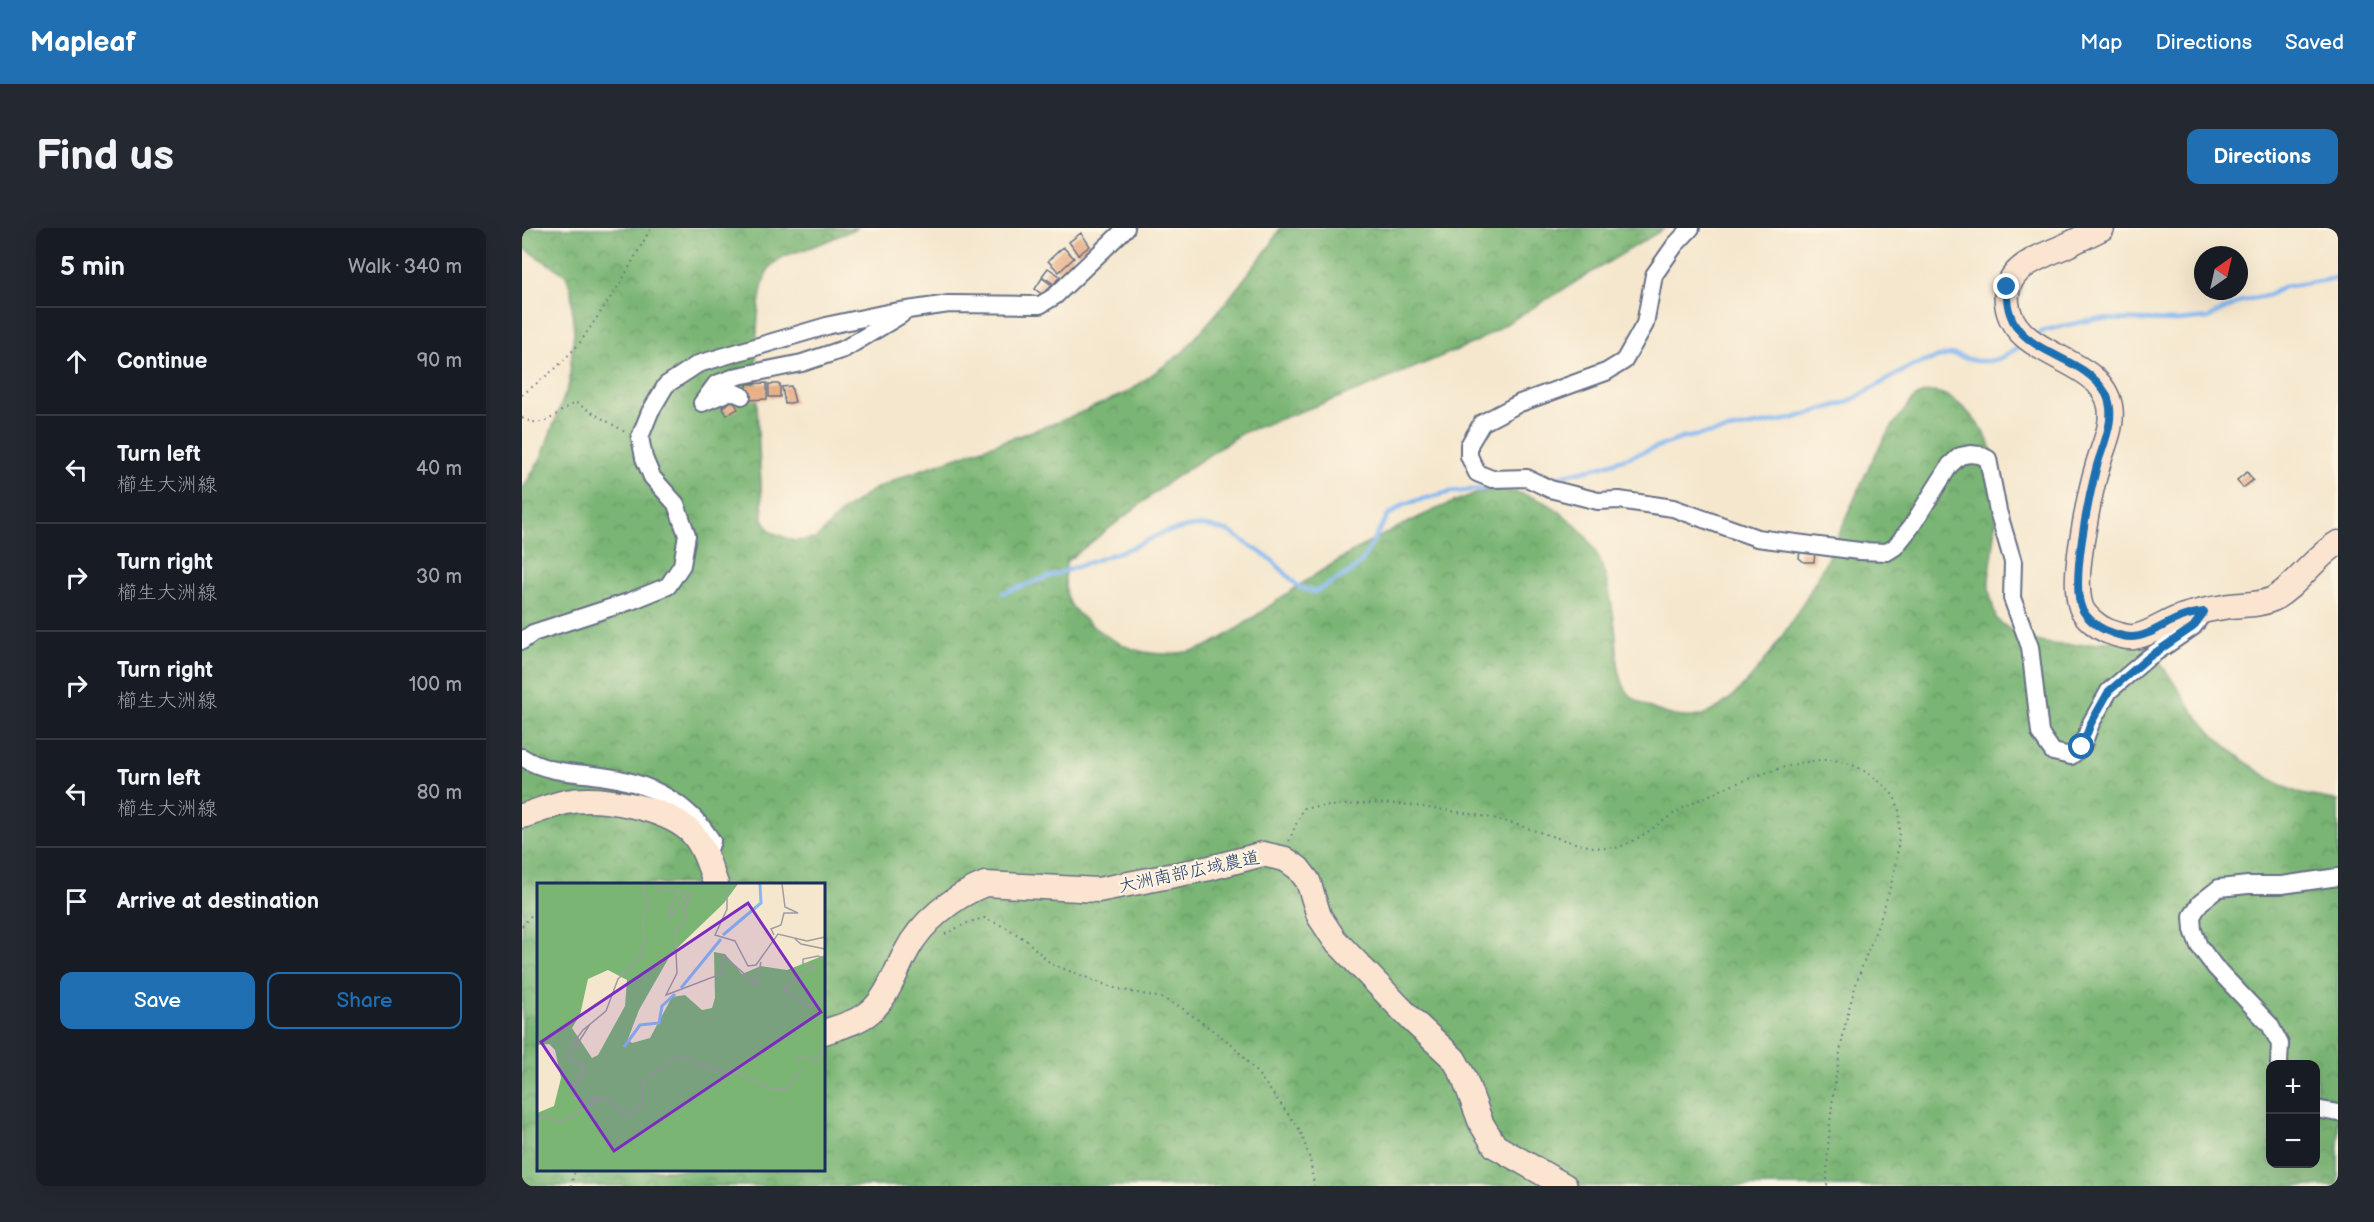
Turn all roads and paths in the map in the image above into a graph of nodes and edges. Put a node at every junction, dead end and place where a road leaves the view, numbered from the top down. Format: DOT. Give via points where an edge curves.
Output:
graph roads {
  1 [pos="651,228"];
  2 [pos="1126,228"];
  3 [pos="1691,228"];
  4 [pos="2102,228"];
  5 [pos="910,310"];
  6 [pos="522,395"];
  7 [pos="742,396"];
  8 [pos="522,418"];
  9 [pos="640,437"];
  10 [pos="2338,543"];
  11 [pos="2204,612"];
  12 [pos="522,641"];
  13 [pos="522,757"];
  14 [pos="522,816"];
  15 [pos="707,855"];
  16 [pos="1286,859"];
  17 [pos="2338,877"];
  18 [pos="715,883"];
  19 [pos="537,912"];
  20 [pos="522,926"];
  21 [pos="938,938"];
  22 [pos="825,1032"];
  23 [pos="2279,1060"];
  24 [pos="2320,1110"];
  25 [pos="2338,1113"];
  26 [pos="575,1171"];
  27 [pos="571,1186"];
  28 [pos="1314,1186"];
  29 [pos="1565,1186"];
  30 [pos="1827,1186"];
  1 -- 6 [label="path" via="579,344"];
  2 -- 5 [label="street" via="1055,296 1040,305 949,304"];
  3 -- 11 [label="street" via="1654,275 1645,324 1624,361 1606,372 1520,403 1482,423 1469,445 1469,456 1477,473 1492,479 1527,478 1550,489 1598,501 1673,508 1757,538 1887,552 1911,527 1950,465 1960,456 1980,455 1988,459 1991,468 1994,496 2013,562 2012,598 2030,647 2040,733 2053,752 2071,756 2082,747 2109,691 2193,627"];
  4 -- 11 [label="street" via="2025,265 2007,287 2006,300 2016,327 2096,381 2110,407 2109,428 2096,469 2082,542 2081,608 2102,629 2132,637 2183,616"];
  5 -- 7 [label="street" via="844,349 716,384 702,403 731,391"];
  5 -- 9 [label="street" via="830,325 698,364 666,385"];
  8 -- 9 [label="path" via="535,423 546,421 576,403 622,431"];
  9 -- 12 [label="street" via="652,477 676,504 687,535 682,565 668,586 533,633"];
  10 -- 11 [label="street" via="2271,600"];
  13 -- 15 [label="street" via="533,765 560,772 605,776 660,792 701,822 712,841"];
  14 -- 15 [label="street" via="567,802 592,800 658,812 690,832"];
  15 -- 18 [label="street"];
  16 -- 22 [label="street, 大洲南部広域農道" via="1263,854 1098,890 985,884 970,890 915,935 890,987 870,1012"];
  16 -- 29 [label="street, 大洲南部広域農道" via="1308,881 1319,916 1334,939 1454,1059 1495,1146"];
  16 -- 30 [label="path" via="1289,839 1303,808 1385,803 1414,806 1505,822 1590,847 1617,848 1681,809 1745,780 1825,759 1863,769 1885,786 1896,801 1900,815 1898,862 1847,1017 1832,1118"];
  17 -- 23 [label="street" via="2219,888 2200,903 2192,916 2199,946 2271,1025 2280,1044"];
  19 -- 20 [label="path"];
  21 -- 28 [label="path" via="969,921 984,918 1026,940 1051,964 1114,988 1179,1006 1233,1046 1288,1113 1300,1130"];
  24 -- 25 [label="street"];
  26 -- 27 [label="path"];
}
